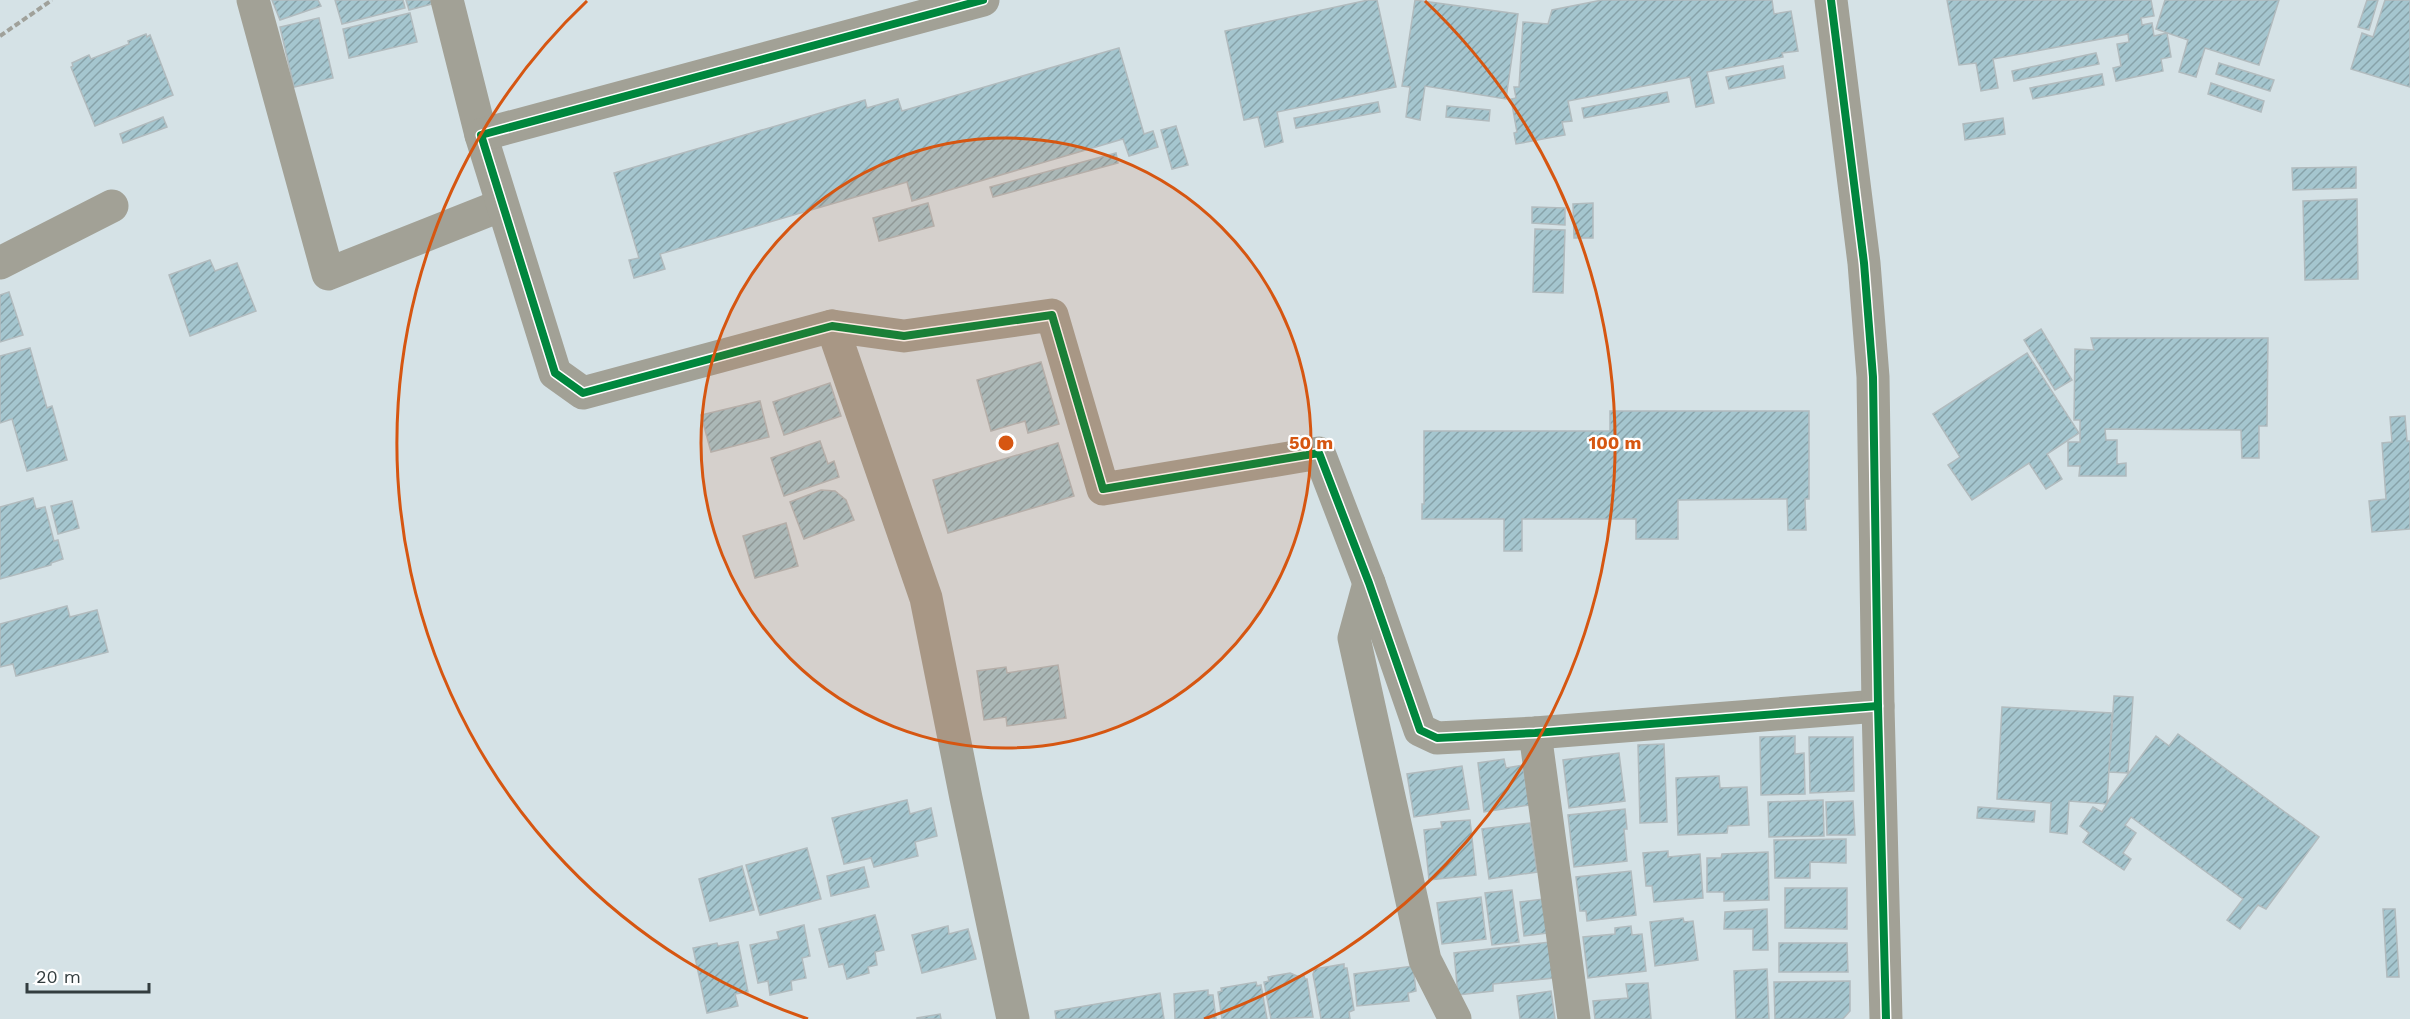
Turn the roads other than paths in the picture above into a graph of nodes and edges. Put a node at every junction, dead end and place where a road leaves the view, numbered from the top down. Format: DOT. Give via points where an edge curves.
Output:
graph roads {
  1 [pos="254,0"];
  2 [pos="447,0"];
  3 [pos="983,0"];
  4 [pos="1831,0"];
  5 [pos="481,135"];
  6 [pos="502,205"];
  7 [pos="112,206"];
  8 [pos="0,263"];
  9 [pos="832,326"];
  10 [pos="1369,583"];
  11 [pos="1878,706"];
  12 [pos="1535,733"];
  13 [pos="1013,1019"];
  14 [pos="1455,1019"];
  15 [pos="1575,1019"];
  16 [pos="1886,1019"];
  1 -- 6 [label="street" via="328,274"];
  2 -- 5 [label="street"];
  3 -- 5 [label="street"];
  4 -- 11 [label="street" via="1864,263 1873,377"];
  5 -- 6 [label="street"];
  6 -- 9 [label="street" via="555,373 583,393"];
  7 -- 8 [label="street"];
  9 -- 10 [label="street" via="904,336 1052,315 1103,489 1320,453"];
  9 -- 13 [label="street" via="926,598"];
  10 -- 12 [label="street" via="1420,730 1437,738"];
  10 -- 14 [label="street" via="1354,638 1425,960"];
  11 -- 12 [label="street"];
  11 -- 16 [label="street"];
  12 -- 15 [label="street"];
}
